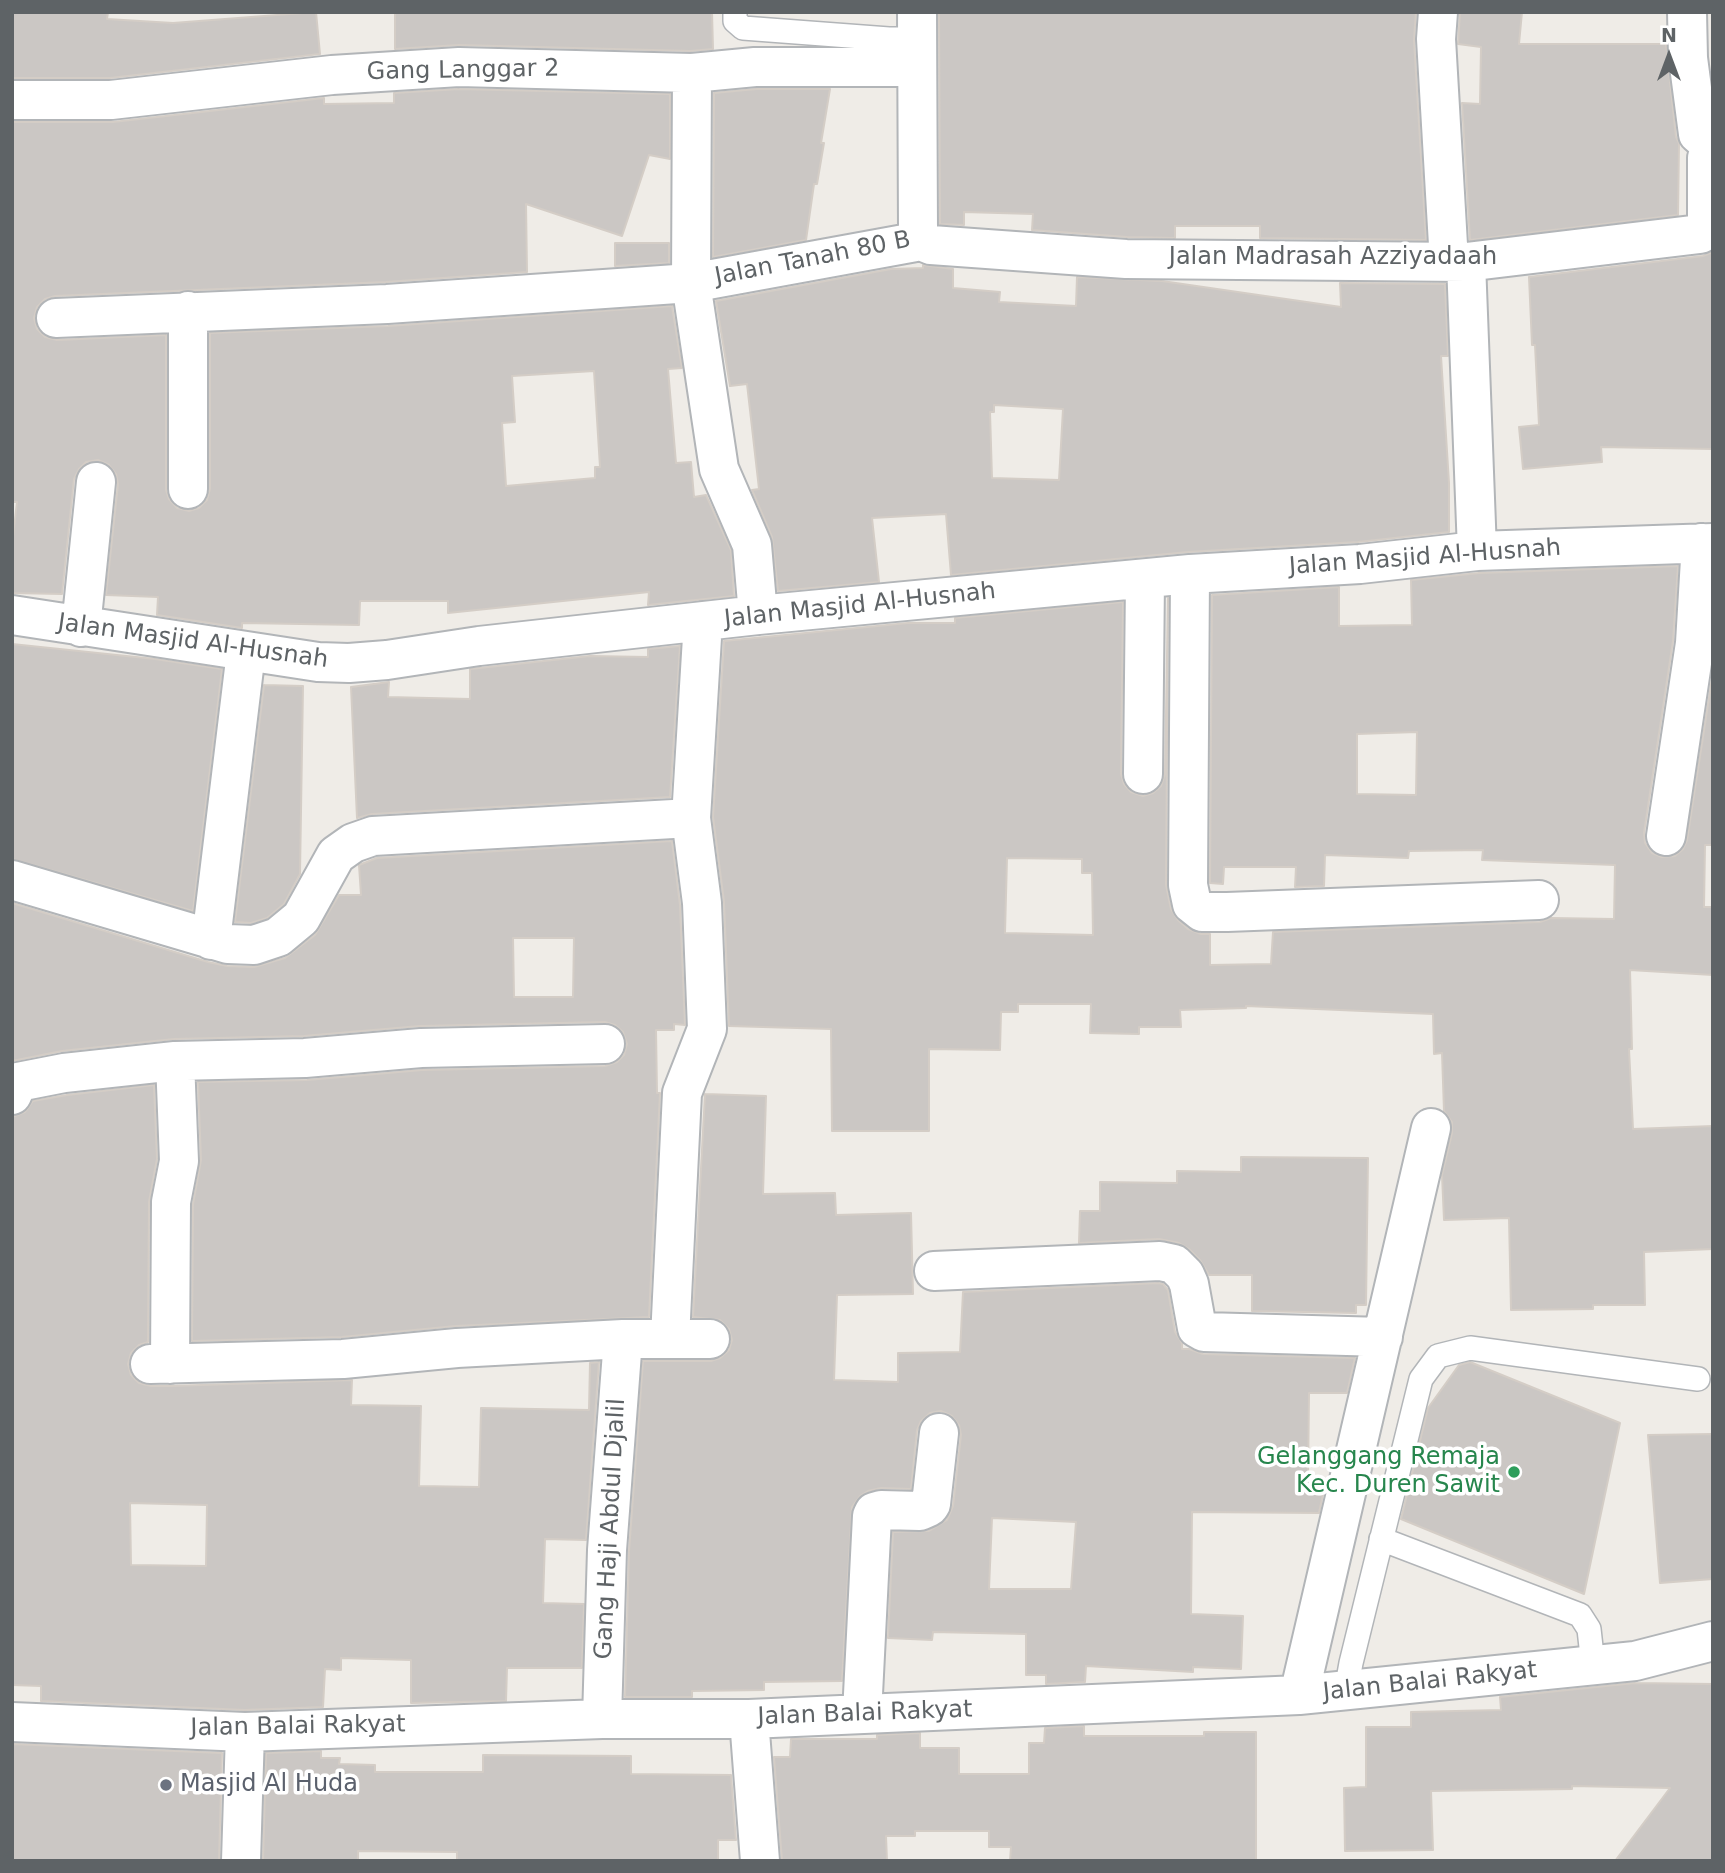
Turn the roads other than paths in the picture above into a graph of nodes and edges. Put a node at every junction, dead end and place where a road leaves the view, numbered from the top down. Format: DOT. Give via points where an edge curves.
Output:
graph roads {
  1 [pos="735,12"];
  2 [pos="1438,12"];
  3 [pos="1687,12"];
  4 [pos="916,39"];
  5 [pos="692,73"];
  6 [pos="12,100"];
  7 [pos="1713,149"];
  8 [pos="921,241"];
  9 [pos="1457,262"];
  10 [pos="691,283"];
  11 [pos="188,311"];
  12 [pos="56,318"];
  13 [pos="96,481"];
  14 [pos="188,489"];
  15 [pos="1707,543"];
  16 [pos="1477,551"];
  17 [pos="1190,574"];
  18 [pos="1145,579"];
  19 [pos="12,615"];
  20 [pos="758,615"];
  21 [pos="703,621"];
  22 [pos="81,626"];
  23 [pos="246,652"];
  24 [pos="1143,774"];
  25 [pos="691,818"];
  26 [pos="1666,836"];
  27 [pos="12,880"];
  28 [pos="1539,900"];
  29 [pos="211,940"];
  30 [pos="605,1044"];
  31 [pos="175,1060"];
  32 [pos="12,1095"];
  33 [pos="1431,1128"];
  34 [pos="934,1271"];
  35 [pos="1383,1337"];
  36 [pos="670,1338"];
  37 [pos="623,1339"];
  38 [pos="710,1339"];
  39 [pos="1698,1380"];
  40 [pos="939,1433"];
  41 [pos="1381,1539"];
  42 [pos="1713,1641"];
  43 [pos="1593,1665"];
  44 [pos="1346,1691"];
  45 [pos="1299,1695"];
  46 [pos="862,1714"];
  47 [pos="602,1719"];
  48 [pos="749,1719"];
  49 [pos="12,1722"];
  50 [pos="245,1732"];
  51 [pos="241,1861"];
  52 [pos="760,1861"];
  1 -- 4 [label="lane" via="743,28"];
  2 -- 9 [label="street" via="1436,38"];
  3 -- 7 [label="street" via="1698,134"];
  4 -- 5 [label="street, Gang Langgar 2" via="755,67"];
  4 -- 8 [label="street, Jalan Tanah 80 B"];
  5 -- 6 [label="street, Gang Langgar 2" via="458,67 332,75 111,100"];
  5 -- 10 [label="street"];
  7 -- 9 [label="street, Jalan Madrasah Azziyadaah" via="1707,158 1707,221 1700,233"];
  8 -- 9 [label="street, Jalan Madrasah Azziyadaah" via="1126,259"];
  8 -- 10 [label="street, Jalan Tanah 80 B"];
  9 -- 16 [label="street"];
  10 -- 11 [label="street, Jalan Tanah 80 B" via="387,304"];
  10 -- 20 [label="street" via="719,469 752,545"];
  11 -- 12 [label="street, Jalan Tanah 80 B"];
  11 -- 14 [label="street"];
  13 -- 22 [label="street"];
  15 -- 16 [label="street, Jalan Masjid Al-Husnah"];
  15 -- 26 [label="street"];
  16 -- 17 [label="street, Jalan Masjid Al-Husnah" via="1360,564"];
  17 -- 18 [label="street, Jalan Masjid Al-Husnah"];
  17 -- 28 [label="street" via="1188,886 1192,904 1202,912 1227,912"];
  18 -- 20 [label="street, Jalan Masjid Al-Husnah"];
  18 -- 24 [label="street"];
  19 -- 22 [label="street, Jalan Masjid Al-Husnah"];
  20 -- 21 [label="street, Jalan Masjid Al-Husnah"];
  21 -- 23 [label="street, Jalan Masjid Al-Husnah" via="349,663"];
  21 -- 25 [label="street"];
  22 -- 23 [label="street, Jalan Masjid Al-Husnah"];
  23 -- 29 [label="street"];
  25 -- 29 [label="street" via="373,836 336,855 300,918 278,937 254,945"];
  25 -- 36 [label="street" via="702,903 707,1029 682,1093"];
  27 -- 29 [label="street"];
  30 -- 31 [label="street"];
  31 -- 32 [label="street" via="18,1082"];
  31 -- 37 [label="street" via="179,1161 171,1202 160,1364 343,1359"];
  33 -- 35 [label="street"];
  34 -- 35 [label="street" via="1160,1261 1174,1264 1185,1275 1197,1328 1204,1332"];
  35 -- 45 [label="street"];
  36 -- 37 [label="street"];
  36 -- 38 [label="street"];
  37 -- 47 [label="street, Gang Haji Abdul Djalil" via="607,1550"];
  39 -- 41 [label="lane" via="1470,1348 1438,1356 1421,1380"];
  40 -- 46 [label="street" via="931,1504 920,1511 881,1510 872,1516"];
  41 -- 43 [label="lane" via="1580,1615 1589,1629"];
  41 -- 44 [label="lane"];
  42 -- 43 [label="street, Jalan Balai Rakyat" via="1635,1661"];
  43 -- 44 [label="street, Jalan Balai Rakyat"];
  44 -- 45 [label="street, Jalan Balai Rakyat"];
  45 -- 46 [label="street, Jalan Balai Rakyat"];
  46 -- 48 [label="street, Jalan Balai Rakyat"];
  47 -- 48 [label="street, Jalan Balai Rakyat"];
  47 -- 50 [label="street, Jalan Balai Rakyat"];
  48 -- 52 [label="street"];
  49 -- 50 [label="street, Jalan Balai Rakyat"];
  50 -- 51 [label="street"];
}
